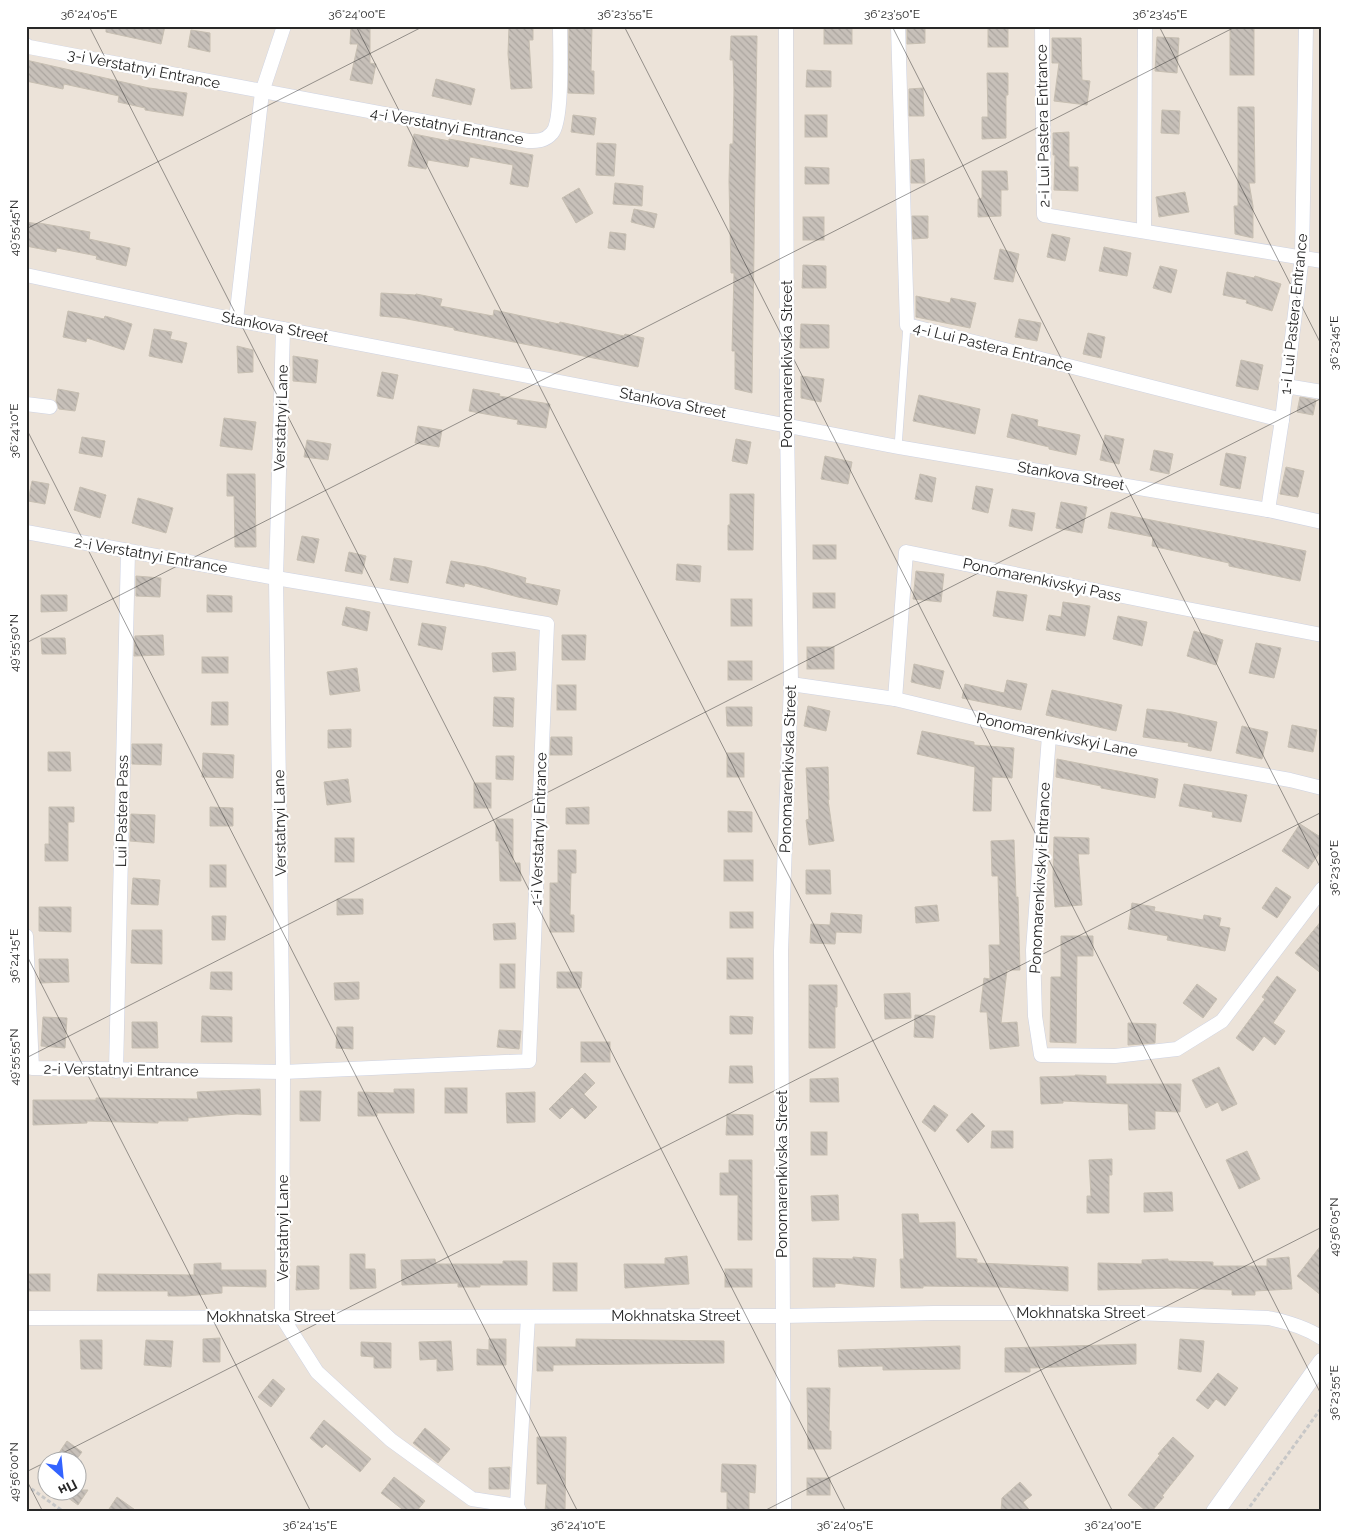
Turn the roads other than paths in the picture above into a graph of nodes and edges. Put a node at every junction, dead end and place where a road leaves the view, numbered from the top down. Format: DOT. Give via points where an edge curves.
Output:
graph roads {
  1 [pos="284,26"];
  2 [pos="560,26"];
  3 [pos="786,26"];
  4 [pos="898,26"];
  5 [pos="1042,26"];
  6 [pos="1145,26"];
  7 [pos="1306,26"];
  8 [pos="26,45"];
  9 [pos="262,92"];
  10 [pos="1144,231"];
  11 [pos="1302,256"];
  12 [pos="1322,261"];
  13 [pos="26,275"];
  14 [pos="236,320"];
  15 [pos="907,325"];
  16 [pos="283,329"];
  17 [pos="1286,386"];
  18 [pos="1322,392"];
  19 [pos="26,404"];
  20 [pos="50,407"];
  21 [pos="1282,420"];
  22 [pos="787,424"];
  23 [pos="898,447"];
  24 [pos="1268,510"];
  25 [pos="1322,522"];
  26 [pos="26,532"];
  27 [pos="128,551"];
  28 [pos="276,578"];
  29 [pos="1322,635"];
  30 [pos="791,684"];
  31 [pos="895,699"];
  32 [pos="1049,736"];
  33 [pos="1322,788"];
  34 [pos="1322,889"];
  35 [pos="26,936"];
  36 [pos="116,1071"];
  37 [pos="283,1072"];
  38 [pos="26,1312"];
  39 [pos="782,1316"];
  40 [pos="282,1317"];
  41 [pos="528,1317"];
  42 [pos="26,1318"];
  43 [pos="42,1318"];
  44 [pos="1322,1338"];
  45 [pos="1322,1362"];
  46 [pos="518,1509"];
  47 [pos="784,1512"];
  48 [pos="1215,1512"];
  1 -- 9 [label="street"];
  2 -- 9 [label="street, 4-i Verstatnyi Entrance" via="558,117 553,132 541,141 528,142"];
  3 -- 22 [label="street, Ponomarenkivska Street"];
  4 -- 15 [label="street, 4-i Lui Pastera Entrance"];
  5 -- 10 [label="street, 2-i Lui Pastera Entrance" via="1044,215"];
  6 -- 10 [label="street"];
  7 -- 11 [label="street, 1-i Lui Pastera Entrance"];
  8 -- 9 [label="street, 3-i Verstatnyi Entrance"];
  9 -- 14 [label="street"];
  10 -- 11 [label="street, 2-i Lui Pastera Entrance"];
  11 -- 12 [label="street, 2-i Lui Pastera Entrance"];
  11 -- 17 [label="street, 1-i Lui Pastera Entrance"];
  13 -- 14 [label="street, Stankova Street"];
  14 -- 16 [label="street, Stankova Street"];
  15 -- 21 [label="street, 4-i Lui Pastera Entrance"];
  15 -- 23 [label="lane"];
  16 -- 22 [label="street, Stankova Street"];
  16 -- 28 [label="street, Verstatnyi Lane"];
  17 -- 18 [label="street"];
  17 -- 21 [label="street, 1-i Lui Pastera Entrance"];
  19 -- 20 [label="street"];
  21 -- 24 [label="street, 1-i Lui Pastera Entrance"];
  22 -- 23 [label="street, Stankova Street"];
  22 -- 30 [label="street, Ponomarenkivska Street"];
  23 -- 24 [label="street, Stankova Street"];
  24 -- 25 [label="street, Stankova Street"];
  26 -- 27 [label="street, 2-i Verstatnyi Entrance"];
  27 -- 28 [label="street, 2-i Verstatnyi Entrance"];
  27 -- 36 [label="street, Lui Pastera Pass"];
  28 -- 37 [label="street, Verstatnyi Lane"];
  28 -- 37 [label="street, 1-i Verstatnyi Entrance" via="547,624 530,1061"];
  29 -- 31 [label="street, Ponomarenkivskyi Pass" via="906,552"];
  30 -- 31 [label="street, Ponomarenkivskyi Lane"];
  30 -- 39 [label="street, Ponomarenkivska Street" via="781,951"];
  31 -- 32 [label="street, Ponomarenkivskyi Lane"];
  32 -- 33 [label="street, Ponomarenkivskyi Lane"];
  32 -- 34 [label="street, Ponomarenkivskyi Entrance" via="1033,950 1035,1016 1042,1056 1115,1056 1176,1049 1222,1021"];
  35 -- 36 [label="street, 2-i Verstatnyi Entrance" via="32,1068"];
  36 -- 37 [label="street, 2-i Verstatnyi Entrance"];
  37 -- 40 [label="street, Verstatnyi Lane"];
  38 -- 43 [label="lane"];
  39 -- 41 [label="street, Mokhnatska Street"];
  39 -- 44 [label="street, Mokhnatska Street" via="1135,1313 1268,1318 1309,1329"];
  39 -- 47 [label="street, Ponomarenkivska Street"];
  40 -- 41 [label="street, Mokhnatska Street"];
  40 -- 43 [label="street, Mokhnatska Street"];
  40 -- 46 [label="street" via="317,1372 391,1440 472,1499"];
  41 -- 46 [label="street"];
  42 -- 43 [label="street, Mokhnatska Street"];
  45 -- 48 [label="street"];
}
